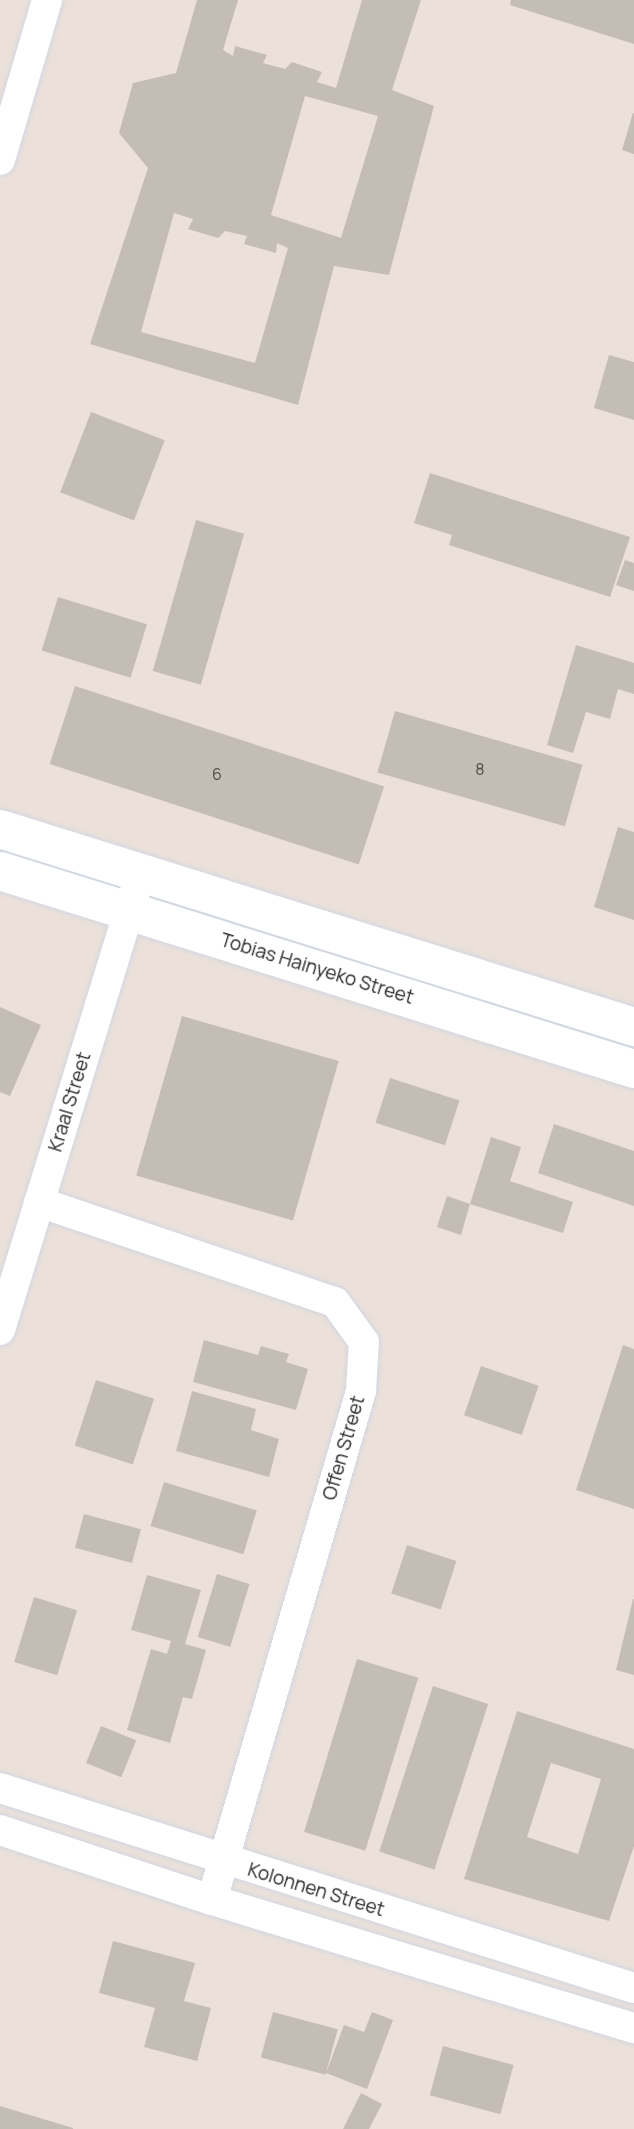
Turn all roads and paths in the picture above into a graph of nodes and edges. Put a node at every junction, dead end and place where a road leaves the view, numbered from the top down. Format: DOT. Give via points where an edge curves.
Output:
graph roads {
  1 [pos="47,0"];
  2 [pos="0,160"];
  3 [pos="0,829"];
  4 [pos="0,871"];
  5 [pos="140,875"];
  6 [pos="128,911"];
  7 [pos="634,1027"];
  8 [pos="634,1069"];
  9 [pos="39,1202"];
  10 [pos="0,1330"];
  11 [pos="0,1788"];
  12 [pos="0,1830"];
  13 [pos="221,1861"];
  14 [pos="212,1900"];
  15 [pos="634,1987"];
  16 [pos="634,2028"];
  1 -- 2 [label="street"];
  3 -- 5 [label="street, Tobias Hainyeko Street"];
  4 -- 6 [label="street, Tobias Hainyeko Street"];
  5 -- 6 [label="street, Kraal Street"];
  5 -- 7 [label="street, Tobias Hainyeko Street"];
  6 -- 8 [label="street, Tobias Hainyeko Street"];
  6 -- 9 [label="street, Kraal Street"];
  9 -- 10 [label="street, Kraal Street"];
  9 -- 13 [label="street, Offen Street" via="335,1302 364,1342 360,1391"];
  11 -- 13 [label="street, Kolonnen Street"];
  12 -- 14 [label="street, Kolonnen Street"];
  13 -- 14 [label="street, Offen Street"];
  13 -- 15 [label="street, Kolonnen Street"];
  14 -- 16 [label="street, Kolonnen Street"];
}
